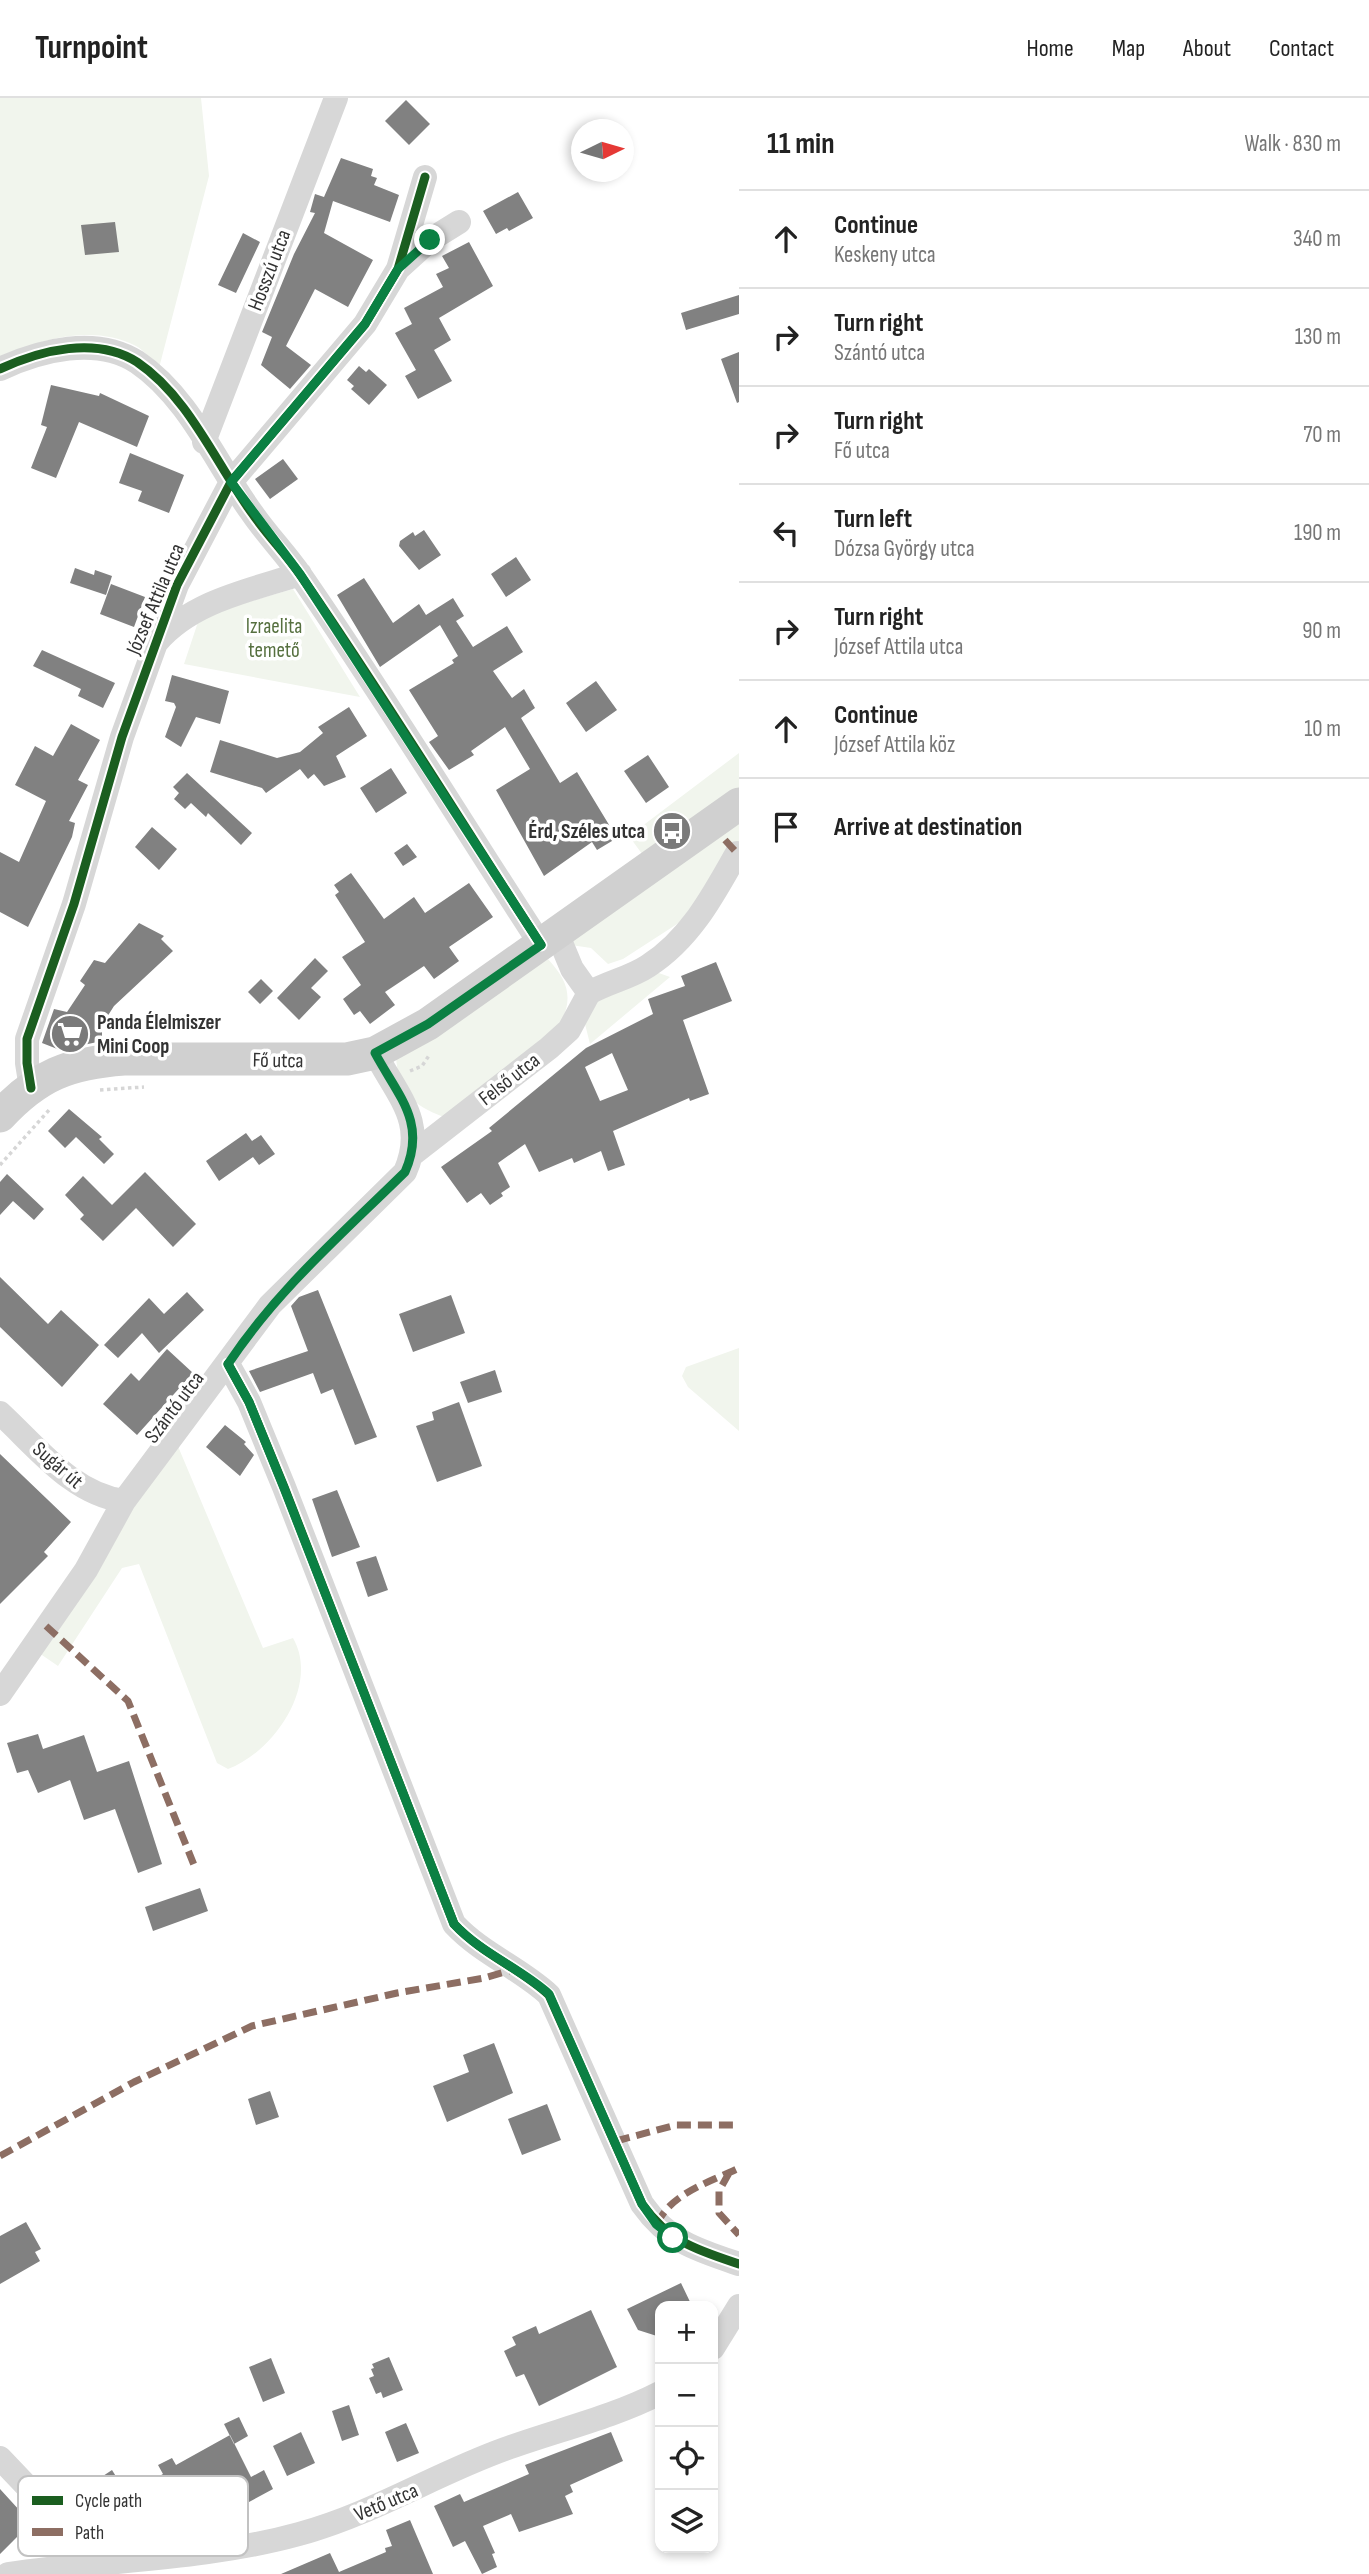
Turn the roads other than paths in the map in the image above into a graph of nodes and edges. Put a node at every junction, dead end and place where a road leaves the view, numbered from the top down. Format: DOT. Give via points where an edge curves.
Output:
graph roads {
  1 [pos="336,98"];
  2 [pos="425,177"];
  3 [pos="459,222"];
  4 [pos="398,269"];
  5 [pos="0,369"];
  6 [pos="204,442"];
  7 [pos="231,482"];
  8 [pos="300,574"];
  9 [pos="152,648"];
  10 [pos="739,804"];
  11 [pos="737,853"];
  12 [pos="549,939"];
  13 [pos="589,993"];
  14 [pos="375,1053"];
  15 [pos="31,1088"];
  16 [pos="0,1116"];
  17 [pos="414,1153"];
  18 [pos="228,1364"];
  19 [pos="0,1413"];
  20 [pos="124,1502"];
  21 [pos="0,1694"];
  22 [pos="739,2264"];
  23 [pos="739,2306"];
  24 [pos="718,2340"];
  25 [pos="655,2395"];
  26 [pos="0,2458"];
  27 [pos="18,2477"];
  28 [pos="248,2545"];
  29 [pos="93,2556"];
  30 [pos="152,2556"];
  31 [pos="99,2562"];
  32 [pos="8,2574"];
  1 -- 6 [label="street, Hosszú utca"];
  2 -- 4 [label="street, József Attila utca"];
  3 -- 4 [label="street"];
  4 -- 7 [label="street, József Attila utca" via="365,324"];
  5 -- 6 [label="street" via="64,349 120,353 165,386"];
  6 -- 7 [label="street"];
  7 -- 8 [label="street"];
  7 -- 9 [label="street, József Attila utca" via="177,585"];
  8 -- 9 [label="street" via="197,610 167,630"];
  8 -- 12 [label="street"];
  9 -- 15 [label="street, József Attila utca" via="27,1039"];
  10 -- 12 [label="street"];
  11 -- 13 [label="street" via="697,922 672,948 646,968"];
  12 -- 13 [label="street"];
  12 -- 14 [label="street, Fő utca" via="428,1024"];
  13 -- 17 [label="street, Felső utca" via="569,1030"];
  14 -- 15 [label="street, Fő utca" via="319,1061 94,1061 63,1068"];
  14 -- 17 [label="street" via="412,1121"];
  15 -- 16 [label="street, Fő utca"];
  17 -- 18 [label="street, Szántó utca" via="405,1172 270,1306"];
  18 -- 20 [label="street, Szántó utca"];
  18 -- 22 [label="street" via="284,1488 454,1924 549,1994 642,2204 656,2224 673,2238"];
  19 -- 20 [label="street, Sugár út" via="75,1483 101,1498"];
  20 -- 21 [label="street, Szántó utca" via="86,1570"];
  23 -- 24 [label="street"];
  25 -- 28 [label="street, Vető utca" via="611,2415 501,2450 421,2488 308,2532"];
  26 -- 27 [label="street"];
  29 -- 31 [label="street"];
  30 -- 31 [label="street, Vető utca"];
  31 -- 32 [label="street, Vető utca"];
}
